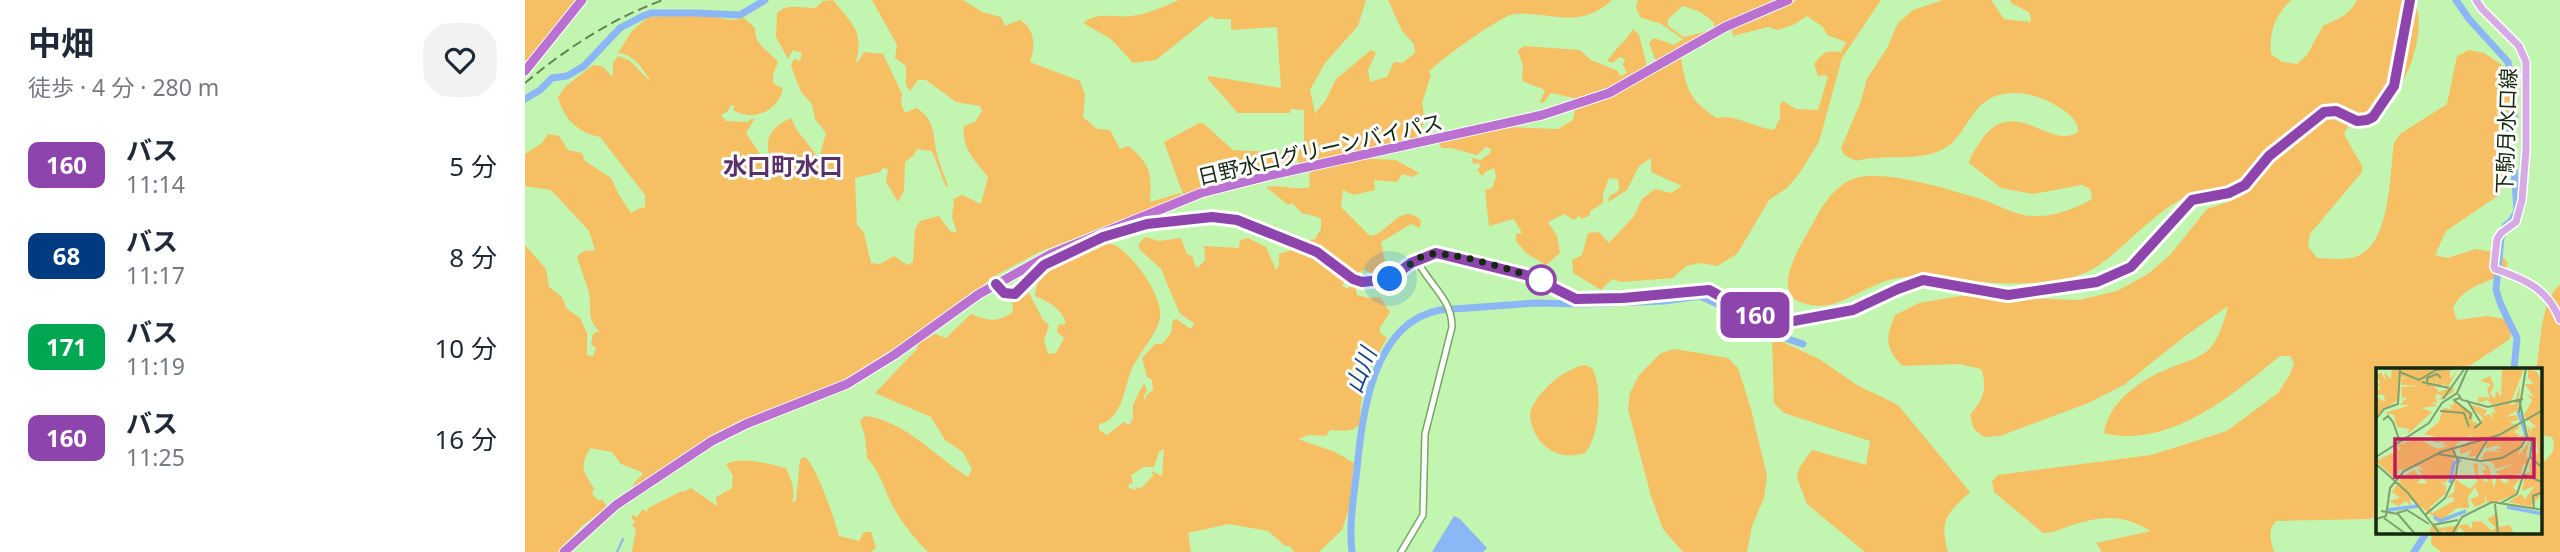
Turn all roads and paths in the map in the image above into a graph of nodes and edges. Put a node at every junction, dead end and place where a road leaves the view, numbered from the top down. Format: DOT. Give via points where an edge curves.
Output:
graph roads {
  1 [pos="582,0"];
  2 [pos="1788,0"];
  3 [pos="2410,0"];
  4 [pos="2476,0"];
  5 [pos="525,71"];
  6 [pos="1417,260"];
  7 [pos="999,287"];
  8 [pos="2560,320"];
  9 [pos="586,532"];
  10 [pos="564,552"];
  11 [pos="571,552"];
  12 [pos="1401,552"];
  1 -- 5 [label="highway"];
  2 -- 7 [label="highway, 日野水口グリーンバイパス" via="1725,27 1597,98 1564,110 1201,193 1051,254 1006,278"];
  3 -- 6 [label="main road" via="2394,86 2373,117 2357,121 2336,111 2324,112 2269,156 2245,185 2192,200 2131,267 2097,282 2008,295 1923,280 1853,310 1777,324 1709,290 1583,300 1534,278 1458,257 1436,253"];
  4 -- 8 [label="main road, 下駒月水口線" via="2519,46 2526,62 2522,200 2516,222 2497,239 2494,267 2537,286"];
  6 -- 7 [label="main road" via="1390,279 1362,282 1317,252 1237,220 1212,217 1123,230 1044,265 1015,294"];
  6 -- 12 [label="street" via="1450,309 1452,327 1425,434 1423,514"];
  7 -- 9 [label="highway, 日野水口グリーンバイパス" via="847,384 712,442 616,505"];
  9 -- 10 [label="highway, 日野水口グリーンバイパス"];
  9 -- 11 [label="highway, 日野水口グリーンバイパス"];
}
